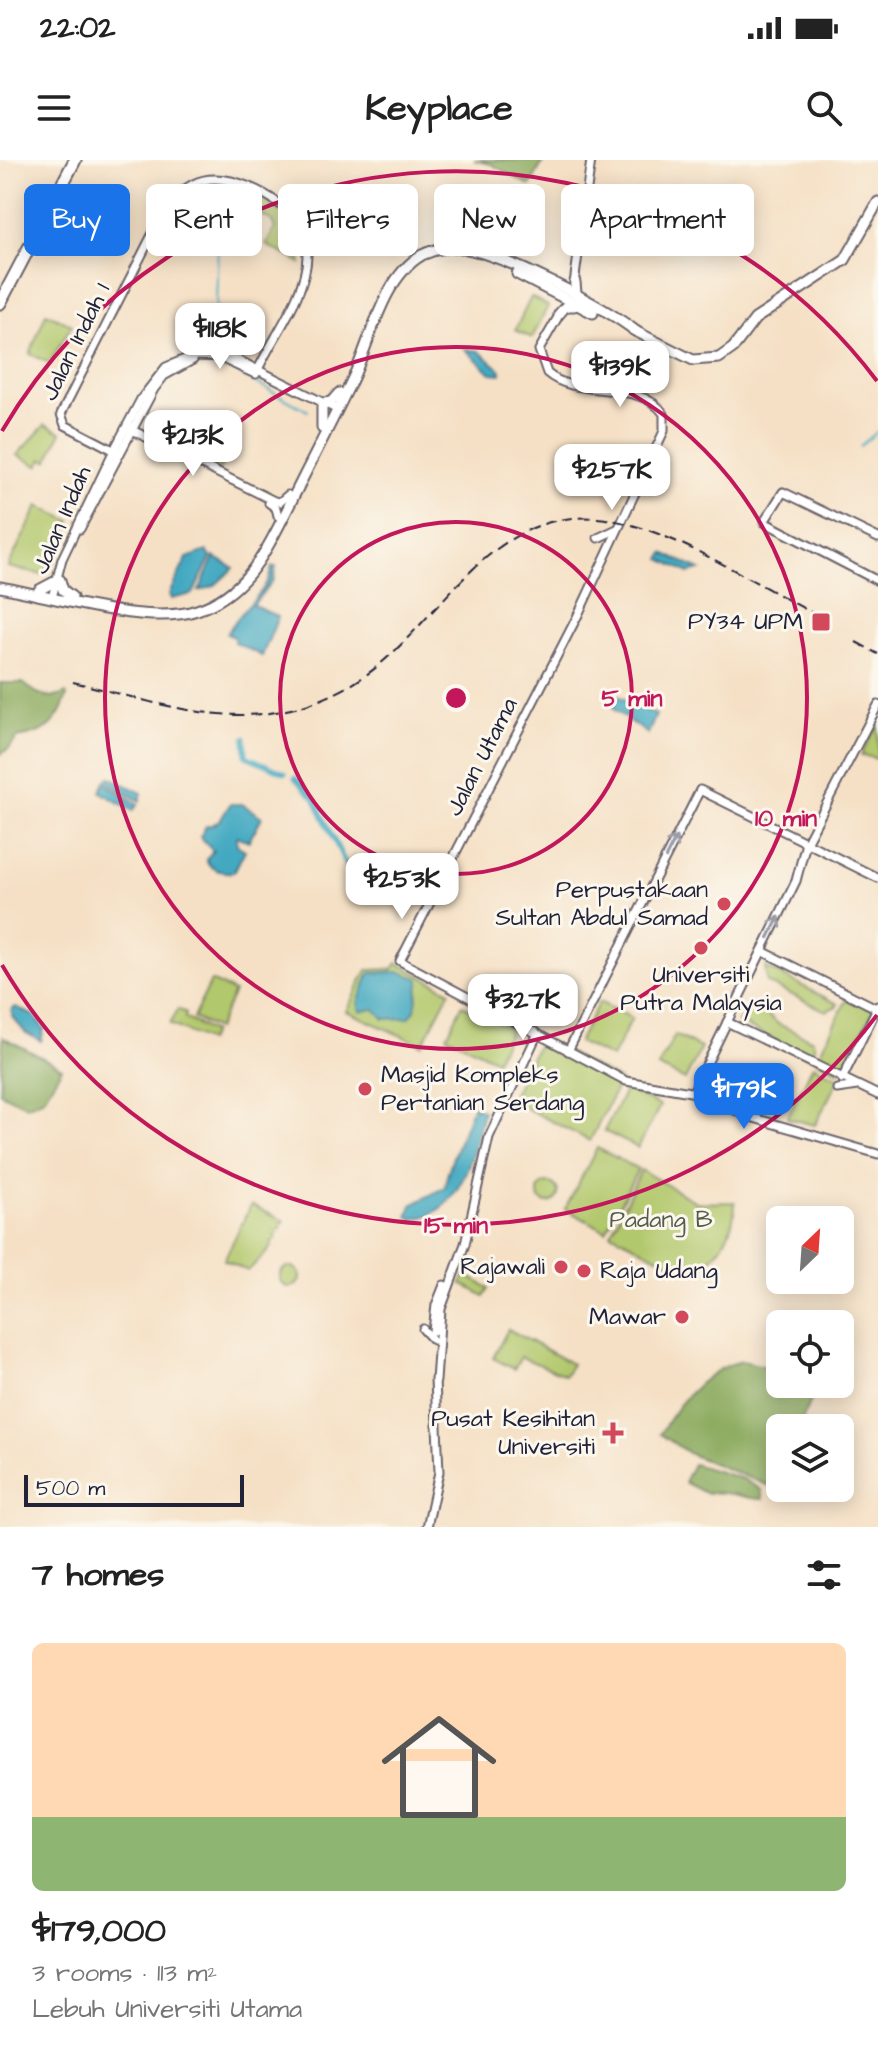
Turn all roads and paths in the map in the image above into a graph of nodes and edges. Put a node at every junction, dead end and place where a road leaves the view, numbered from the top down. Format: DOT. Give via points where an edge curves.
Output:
graph roads {
  1 [pos="69,160"];
  2 [pos="75,160"];
  3 [pos="591,160"];
  4 [pos="878,202"];
  5 [pos="552,288"];
  6 [pos="570,289"];
  7 [pos="0,292"];
  8 [pos="0,303"];
  9 [pos="584,305"];
  10 [pos="558,314"];
  11 [pos="257,372"];
  12 [pos="342,395"];
  13 [pos="329,408"];
  14 [pos="326,426"];
  15 [pos="128,430"];
  16 [pos="116,451"];
  17 [pos="635,493"];
  18 [pos="288,495"];
  19 [pos="278,516"];
  20 [pos="618,528"];
  21 [pos="598,538"];
  22 [pos="878,538"];
  23 [pos="614,545"];
  24 [pos="58,581"];
  25 [pos="878,581"];
  26 [pos="0,584"];
  27 [pos="39,590"];
  28 [pos="55,596"];
  29 [pos="72,597"];
  30 [pos="878,705"];
  31 [pos="810,844"];
  32 [pos="878,878"];
  33 [pos="762,951"];
  34 [pos="878,1008"];
  35 [pos="490,1009"];
  36 [pos="516,1021"];
  37 [pos="727,1022"];
  38 [pos="526,1029"];
  39 [pos="536,1034"];
  40 [pos="550,1041"];
  41 [pos="531,1044"];
  42 [pos="570,1051"];
  43 [pos="849,1064"];
  44 [pos="841,1077"];
  45 [pos="857,1085"];
  46 [pos="837,1089"];
  47 [pos="693,1092"];
  48 [pos="878,1096"];
  49 [pos="878,1154"];
  50 [pos="465,1240"];
  51 [pos="433,1319"];
  52 [pos="433,1340"];
  53 [pos="436,1381"];
  54 [pos="427,1527"];
  1 -- 7 [label="highway"];
  2 -- 8 [label="highway"];
  3 -- 6 [label="street"];
  4 -- 9 [label="main road" via="845,260 755,319 719,358 693,360"];
  5 -- 6 [label="main road"];
  5 -- 6 [label="main road"];
  5 -- 10 [label="main road"];
  5 -- 12 [label="main road" via="472,251 447,248 418,258 398,279"];
  6 -- 9 [label="main road"];
  6 -- 9 [label="main road"];
  6 -- 10 [label="street"];
  9 -- 10 [label="main road" via="567,305"];
  10 -- 17 [label="street" via="539,350 543,368 556,379 648,400 664,414 663,435"];
  11 -- 13 [label="street, Jalan Indah"];
  11 -- 15 [label="street, Jalan Indah" via="226,360 192,360 159,382"];
  11 -- 16 [label="street, Jalan Indah 1" via="304,274 303,231 268,197 221,178 201,181 174,200 157,225 61,414 65,425"];
  12 -- 13 [label="main road"];
  12 -- 14 [label="main road"];
  13 -- 14 [label="main road"];
  14 -- 18 [label="main road"];
  14 -- 28 [label="main road" via="266,552 226,596 197,610 158,616"];
  15 -- 16 [label="street, Jalan Indah"];
  15 -- 18 [label="street" via="274,501"];
  15 -- 19 [label="street" via="271,503"];
  16 -- 24 [label="street, Jalan Indah" via="64,552"];
  17 -- 20 [label="street"];
  17 -- 23 [label="street"];
  18 -- 19 [label="main road"];
  19 -- 29 [label="main road" via="243,576 198,605 153,611"];
  20 -- 21 [label="street"];
  20 -- 23 [label="street"];
  22 -- 25 [label="street" via="783,492 764,522"];
  23 -- 35 [label="street, Jalan Utama" via="400,961"];
  24 -- 27 [label="main road"];
  24 -- 28 [label="street, Jalan Indah"];
  24 -- 29 [label="main road"];
  26 -- 27 [label="main road"];
  26 -- 28 [label="main road"];
  27 -- 28 [label="main road"];
  28 -- 29 [label="main road"];
  30 -- 31 [label="street"];
  31 -- 32 [label="street"];
  33 -- 31 [label="street, one-way"];
  42 -- 31 [label="street, one-way" via="701,789"];
  33 -- 34 [label="street"];
  33 -- 37 [label="street"];
  34 -- 43 [label="street"];
  35 -- 36 [label="street"];
  35 -- 38 [label="street"];
  36 -- 39 [label="street"];
  36 -- 40 [label="street"];
  37 -- 44 [label="street"];
  37 -- 47 [label="street"];
  38 -- 39 [label="street"];
  38 -- 41 [label="street"];
  39 -- 40 [label="street"];
  39 -- 41 [label="street"];
  40 -- 41 [label="street"];
  40 -- 42 [label="street"];
  41 -- 50 [label="street" via="489,1137"];
  42 -- 47 [label="street" via="626,1081"];
  43 -- 44 [label="street"];
  43 -- 45 [label="street"];
  44 -- 45 [label="street"];
  45 -- 46 [label="street"];
  45 -- 48 [label="street"];
  47 -- 49 [label="street" via="747,1116"];
  50 -- 51 [label="street"];
  50 -- 53 [label="street" via="439,1316"];
  51 -- 52 [label="street"];
  51 -- 52 [label="street" via="425,1328"];
  52 -- 53 [label="street"];
  53 -- 54 [label="street" via="439,1472"];
}
